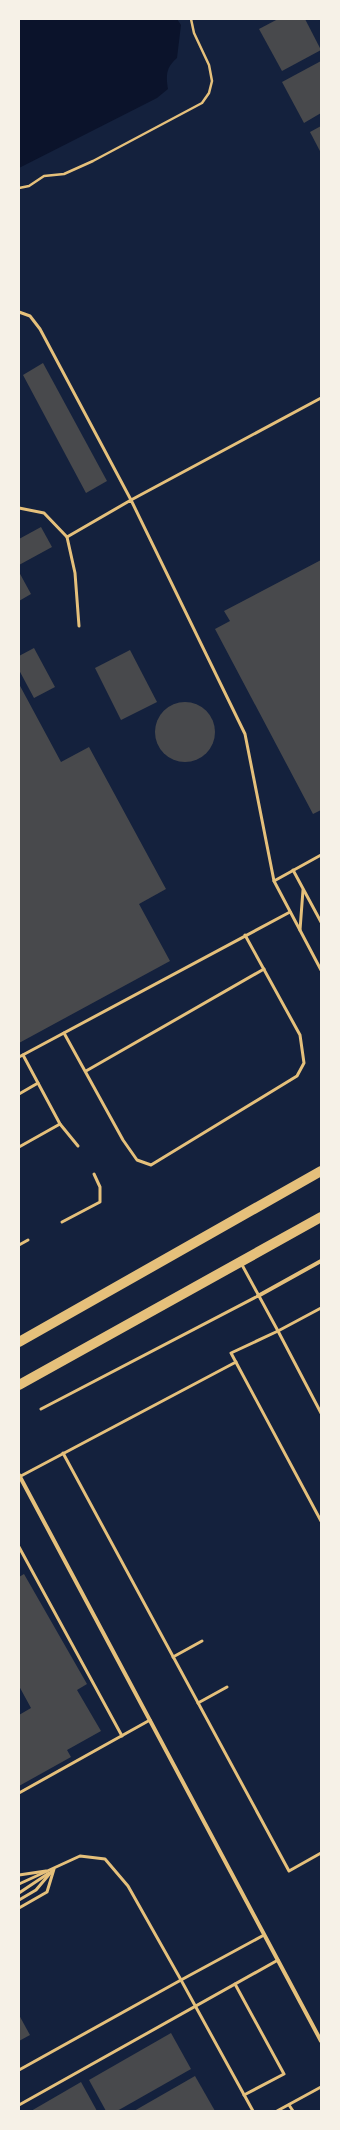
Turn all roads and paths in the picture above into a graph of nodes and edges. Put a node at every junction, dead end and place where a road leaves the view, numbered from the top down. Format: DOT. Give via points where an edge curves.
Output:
graph roads {
  1 [pos="191,19"];
  2 [pos="19,188"];
  3 [pos="19,312"];
  4 [pos="321,398"];
  5 [pos="132,500"];
  6 [pos="19,508"];
  7 [pos="67,537"];
  8 [pos="78,626"];
  9 [pos="321,855"];
  10 [pos="293,870"];
  11 [pos="274,881"];
  12 [pos="303,888"];
  13 [pos="290,912"];
  14 [pos="321,922"];
  15 [pos="300,930"];
  16 [pos="245,935"];
  17 [pos="264,969"];
  18 [pos="321,970"];
  19 [pos="64,1032"];
  20 [pos="23,1055"];
  21 [pos="19,1057"];
  22 [pos="86,1071"];
  23 [pos="38,1083"];
  24 [pos="19,1094"];
  25 [pos="60,1124"];
  26 [pos="78,1146"];
  27 [pos="19,1147"];
  28 [pos="321,1171"];
  29 [pos="94,1174"];
  30 [pos="321,1217"];
  31 [pos="62,1222"];
  32 [pos="28,1240"];
  33 [pos="19,1245"];
  34 [pos="321,1261"];
  35 [pos="240,1262"];
  36 [pos="258,1296"];
  37 [pos="321,1308"];
  38 [pos="278,1331"];
  39 [pos="19,1342"];
  40 [pos="236,1362"];
  41 [pos="19,1385"];
  42 [pos="41,1409"];
  43 [pos="321,1413"];
  44 [pos="63,1453"];
  45 [pos="19,1476"];
  46 [pos="321,1521"];
  47 [pos="19,1547"];
  48 [pos="202,1641"];
  49 [pos="173,1657"];
  50 [pos="227,1687"];
  51 [pos="198,1703"];
  52 [pos="150,1720"];
  53 [pos="122,1736"];
  54 [pos="19,1793"];
  55 [pos="321,1853"];
  56 [pos="54,1869"];
  57 [pos="19,1876"];
  58 [pos="19,1884"];
  59 [pos="19,1893"];
  60 [pos="19,1900"];
  61 [pos="19,1908"];
  62 [pos="264,1935"];
  63 [pos="278,1960"];
  64 [pos="181,1980"];
  65 [pos="235,1984"];
  66 [pos="196,2007"];
  67 [pos="321,2041"];
  68 [pos="19,2070"];
  69 [pos="321,2087"];
  70 [pos="244,2095"];
  71 [pos="289,2104"];
  72 [pos="19,2105"];
  73 [pos="253,2111"];
  74 [pos="277,2111"];
  75 [pos="293,2111"];
  1 -- 2 [label="path" via="194,34 209,65 212,81 202,103 86,164 64,174 44,176 29,186"];
  3 -- 5 [label="lane" via="30,316 40,329"];
  4 -- 5 [label="lane"];
  5 -- 7 [label="lane"];
  5 -- 11 [label="lane" via="245,734"];
  6 -- 7 [label="lane" via="44,514"];
  7 -- 8 [label="lane" via="75,573"];
  9 -- 10 [label="lane"];
  10 -- 11 [label="lane"];
  10 -- 12 [label="lane"];
  11 -- 13 [label="lane"];
  12 -- 14 [label="lane"];
  12 -- 15 [label="lane"];
  13 -- 15 [label="lane"];
  13 -- 16 [label="lane"];
  15 -- 18 [label="lane"];
  16 -- 17 [label="lane"];
  16 -- 19 [label="lane"];
  17 -- 22 [label="lane"];
  17 -- 22 [label="lane" via="300,1035 304,1063 297,1076 150,1165 137,1160 123,1140"];
  19 -- 20 [label="lane"];
  19 -- 22 [label="lane"];
  20 -- 21 [label="lane"];
  20 -- 23 [label="lane"];
  23 -- 24 [label="lane"];
  23 -- 25 [label="lane"];
  25 -- 26 [label="lane"];
  25 -- 27 [label="lane"];
  28 -- 39 [label="main road"];
  29 -- 31 [label="lane" via="100,1187 100,1202"];
  30 -- 35 [label="main road"];
  32 -- 33 [label="lane"];
  34 -- 36 [label="street"];
  35 -- 36 [label="lane"];
  35 -- 41 [label="main road"];
  36 -- 38 [label="lane"];
  36 -- 42 [label="lane"];
  37 -- 38 [label="lane"];
  38 -- 40 [label="lane" via="231,1352"];
  38 -- 43 [label="lane"];
  40 -- 44 [label="lane"];
  40 -- 46 [label="lane"];
  44 -- 45 [label="lane"];
  44 -- 49 [label="lane"];
  45 -- 52 [label="street"];
  47 -- 53 [label="lane"];
  48 -- 49 [label="lane"];
  49 -- 51 [label="lane"];
  50 -- 51 [label="lane"];
  51 -- 55 [label="lane" via="289,1871"];
  52 -- 53 [label="lane"];
  52 -- 62 [label="street"];
  53 -- 54 [label="lane"];
  56 -- 57 [label="lane"];
  56 -- 58 [label="lane"];
  56 -- 59 [label="lane"];
  56 -- 60 [label="lane" via="36,1890"];
  56 -- 61 [label="lane" via="47,1892"];
  56 -- 64 [label="lane" via="80,1856 105,1859 128,1886"];
  62 -- 63 [label="street"];
  62 -- 64 [label="lane"];
  63 -- 65 [label="lane"];
  63 -- 67 [label="street"];
  64 -- 66 [label="lane"];
  64 -- 68 [label="lane"];
  65 -- 66 [label="lane"];
  65 -- 70 [label="lane" via="284,2074"];
  66 -- 70 [label="lane"];
  66 -- 72 [label="lane"];
  69 -- 71 [label="lane"];
  70 -- 73 [label="lane"];
  71 -- 74 [label="lane"];
  71 -- 75 [label="lane"];
}
